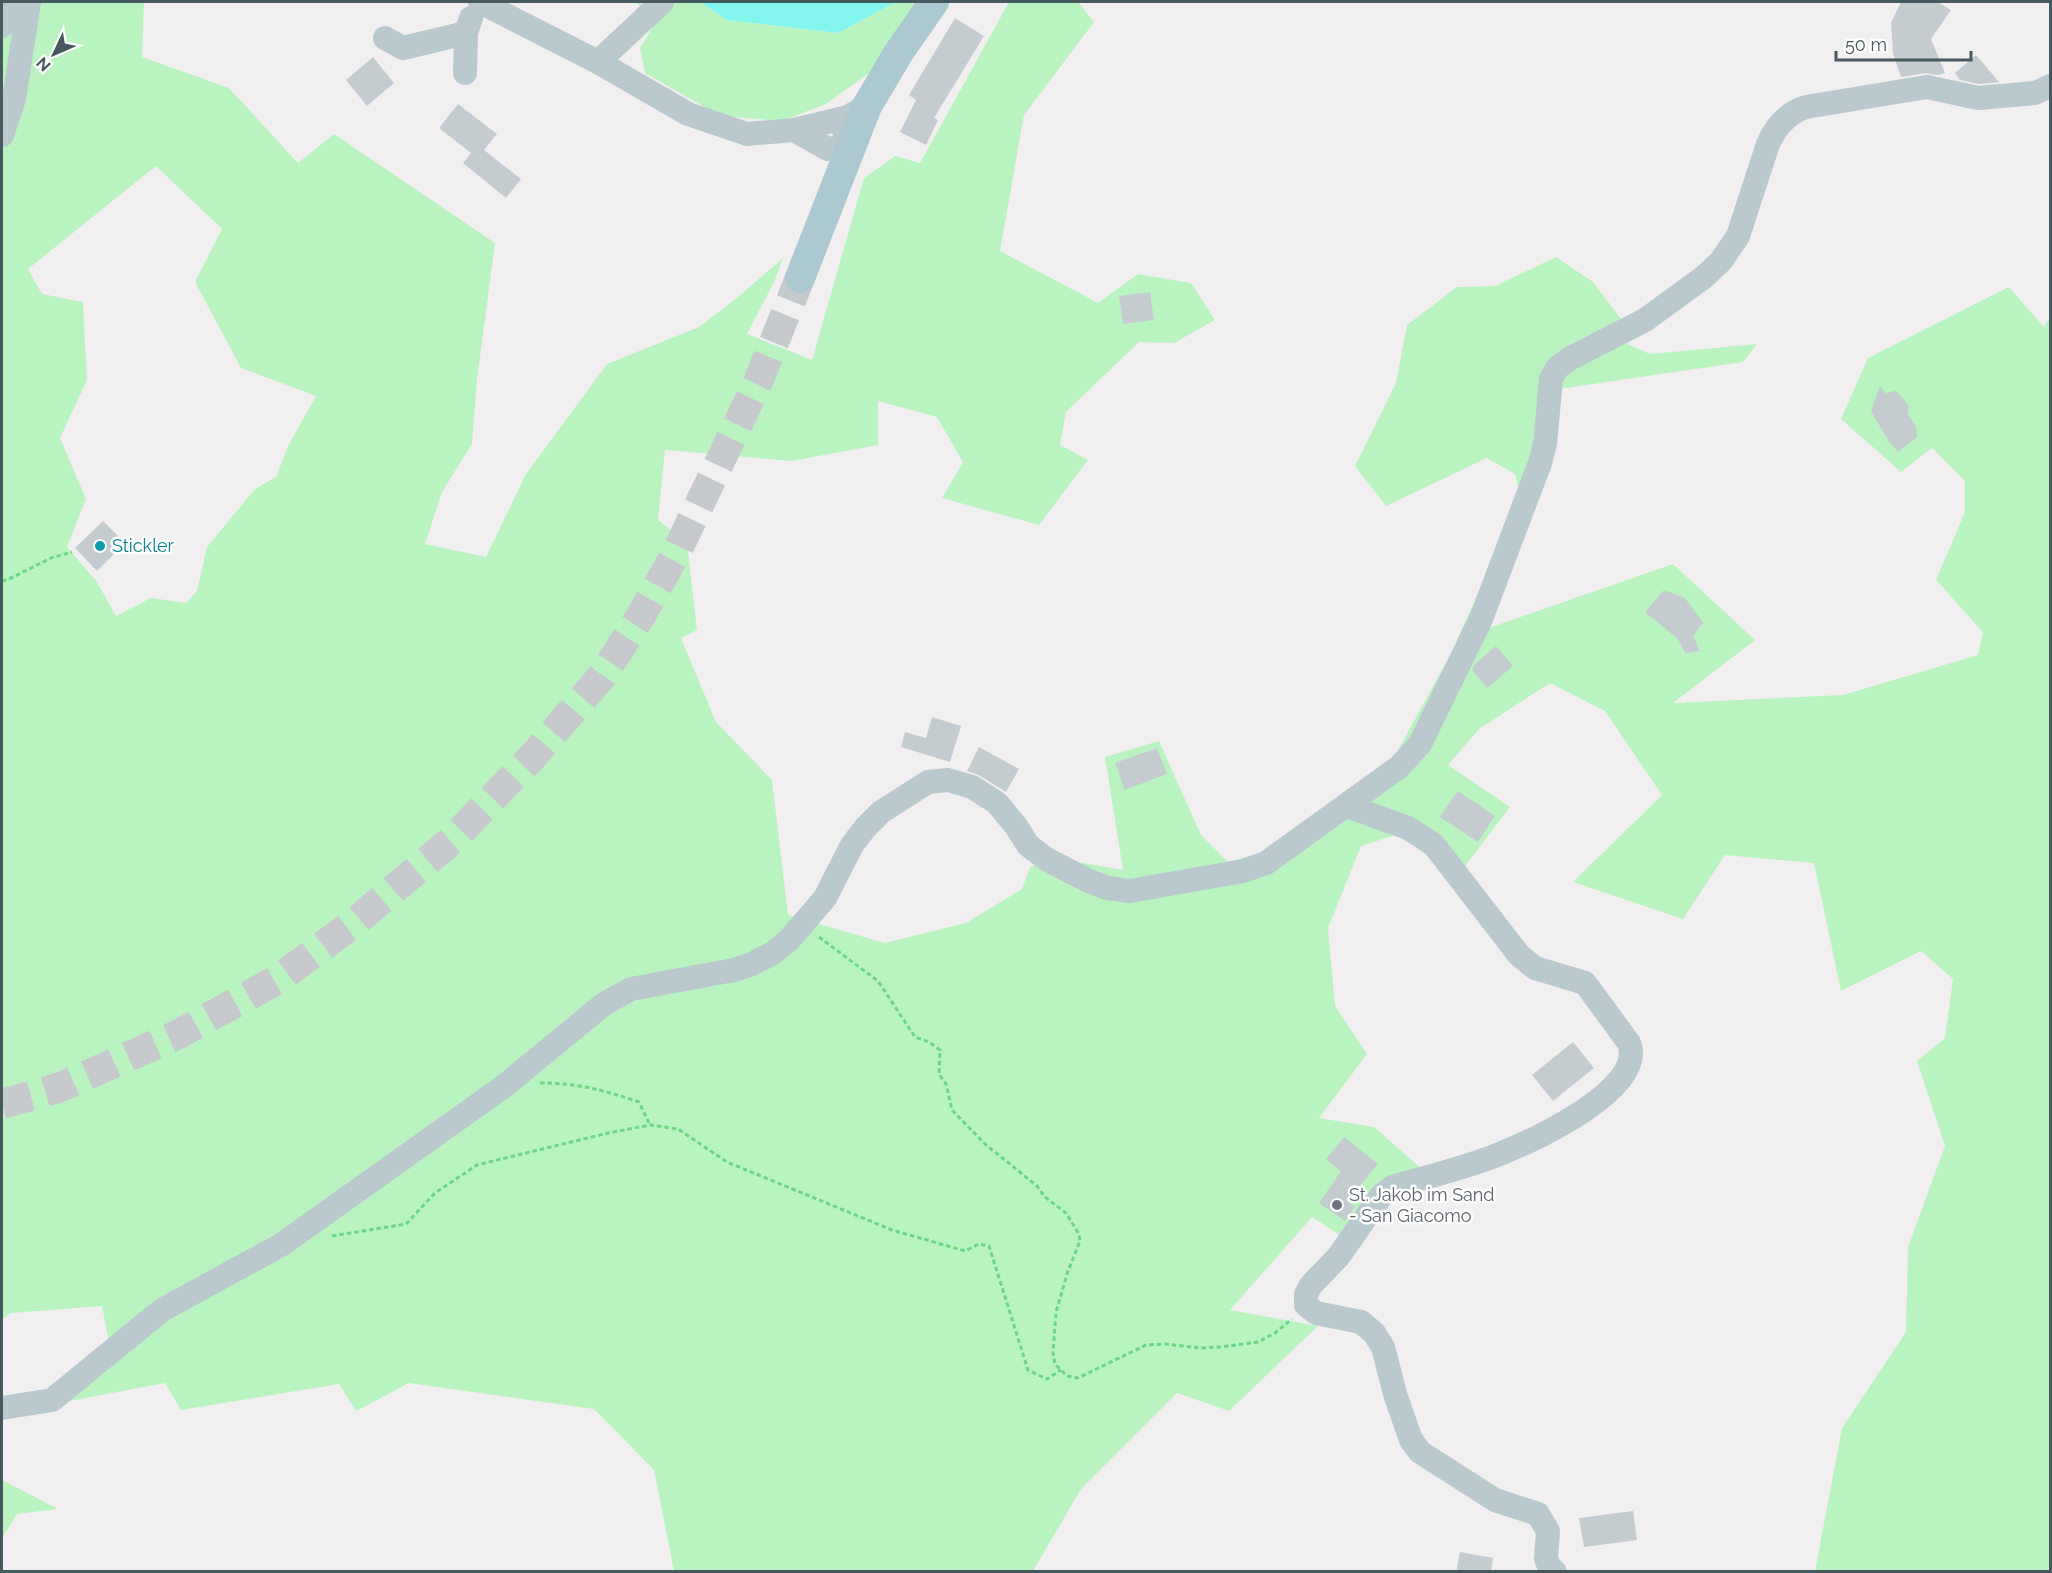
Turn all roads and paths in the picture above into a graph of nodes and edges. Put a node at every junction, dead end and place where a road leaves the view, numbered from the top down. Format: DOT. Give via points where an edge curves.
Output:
graph roads {
  1 [pos="13,2"];
  2 [pos="29,2"];
  3 [pos="478,2"];
  4 [pos="934,2"];
  5 [pos="658,6"];
  6 [pos="2,26"];
  7 [pos="466,33"];
  8 [pos="385,38"];
  9 [pos="598,62"];
  10 [pos="465,73"];
  11 [pos="2050,86"];
  12 [pos="867,106"];
  13 [pos="830,120"];
  14 [pos="794,130"];
  15 [pos="2,135"];
  16 [pos="839,147"];
  17 [pos="800,278"];
  18 [pos="72,552"];
  19 [pos="2,580"];
  20 [pos="1347,806"];
  21 [pos="804,924"];
  22 [pos="523,1070"];
  23 [pos="650,1125"];
  24 [pos="326,1237"];
  25 [pos="1306,1305"];
  26 [pos="1061,1370"];
  27 [pos="2,1408"];
  28 [pos="1555,1572"];
  1 -- 6 [label="street"];
  2 -- 15 [label="street" via="14,99"];
  3 -- 7 [label="street"];
  3 -- 9 [label="street"];
  4 -- 12 [label="main road"];
  5 -- 9 [label="street"];
  7 -- 8 [label="street" via="403,48"];
  7 -- 10 [label="street"];
  9 -- 14 [label="street" via="688,114 737,131 747,134"];
  11 -- 20 [label="street" via="2035,93 1978,98 1927,87 1806,107 1788,116 1773,132 1738,236 1721,261 1645,320 1569,359 1554,372 1540,464 1473,637 1413,754"];
  12 -- 13 [label="street" via="848,117"];
  12 -- 16 [label="main road"];
  13 -- 14 [label="street"];
  13 -- 16 [label="street" via="844,130"];
  14 -- 16 [label="street"];
  16 -- 17 [label="main road" via="837,183"];
  18 -- 19 [label="path"];
  20 -- 21 [label="street" via="1266,863 1243,871 1130,891 1107,888 1046,859 1028,845 997,803 972,787 948,780 928,782 881,812 865,828 825,898"];
  20 -- 25 [label="street" via="1408,828 1434,845 1519,955 1535,968 1585,983 1632,1051 1628,1066 1613,1089 1545,1134 1486,1159 1392,1187 1381,1196 1338,1257 1311,1284"];
  21 -- 22 [label="street" via="773,953 752,964 631,989 604,1004"];
  21 -- 26 [label="path" via="878,981 915,1037 939,1050 939,1074 946,1084 952,1110 1066,1213 1079,1234 1056,1312 1053,1353"];
  22 -- 23 [label="path" via="538,1083 602,1089 639,1102"];
  22 -- 27 [label="street" via="281,1245 162,1310 52,1400"];
  23 -- 24 [label="path" via="477,1165 435,1193 406,1224"];
  23 -- 26 [label="path" via="678,1129 727,1162 892,1230 965,1251 978,1244 989,1246 1028,1370 1047,1379"];
  25 -- 26 [label="path" via="1275,1333 1257,1342 1200,1348 1146,1345 1078,1378"];
  25 -- 28 [label="street" via="1316,1312 1361,1322 1374,1332 1383,1347 1412,1440 1420,1452 1495,1500 1538,1514 1548,1531 1546,1559"];
}
